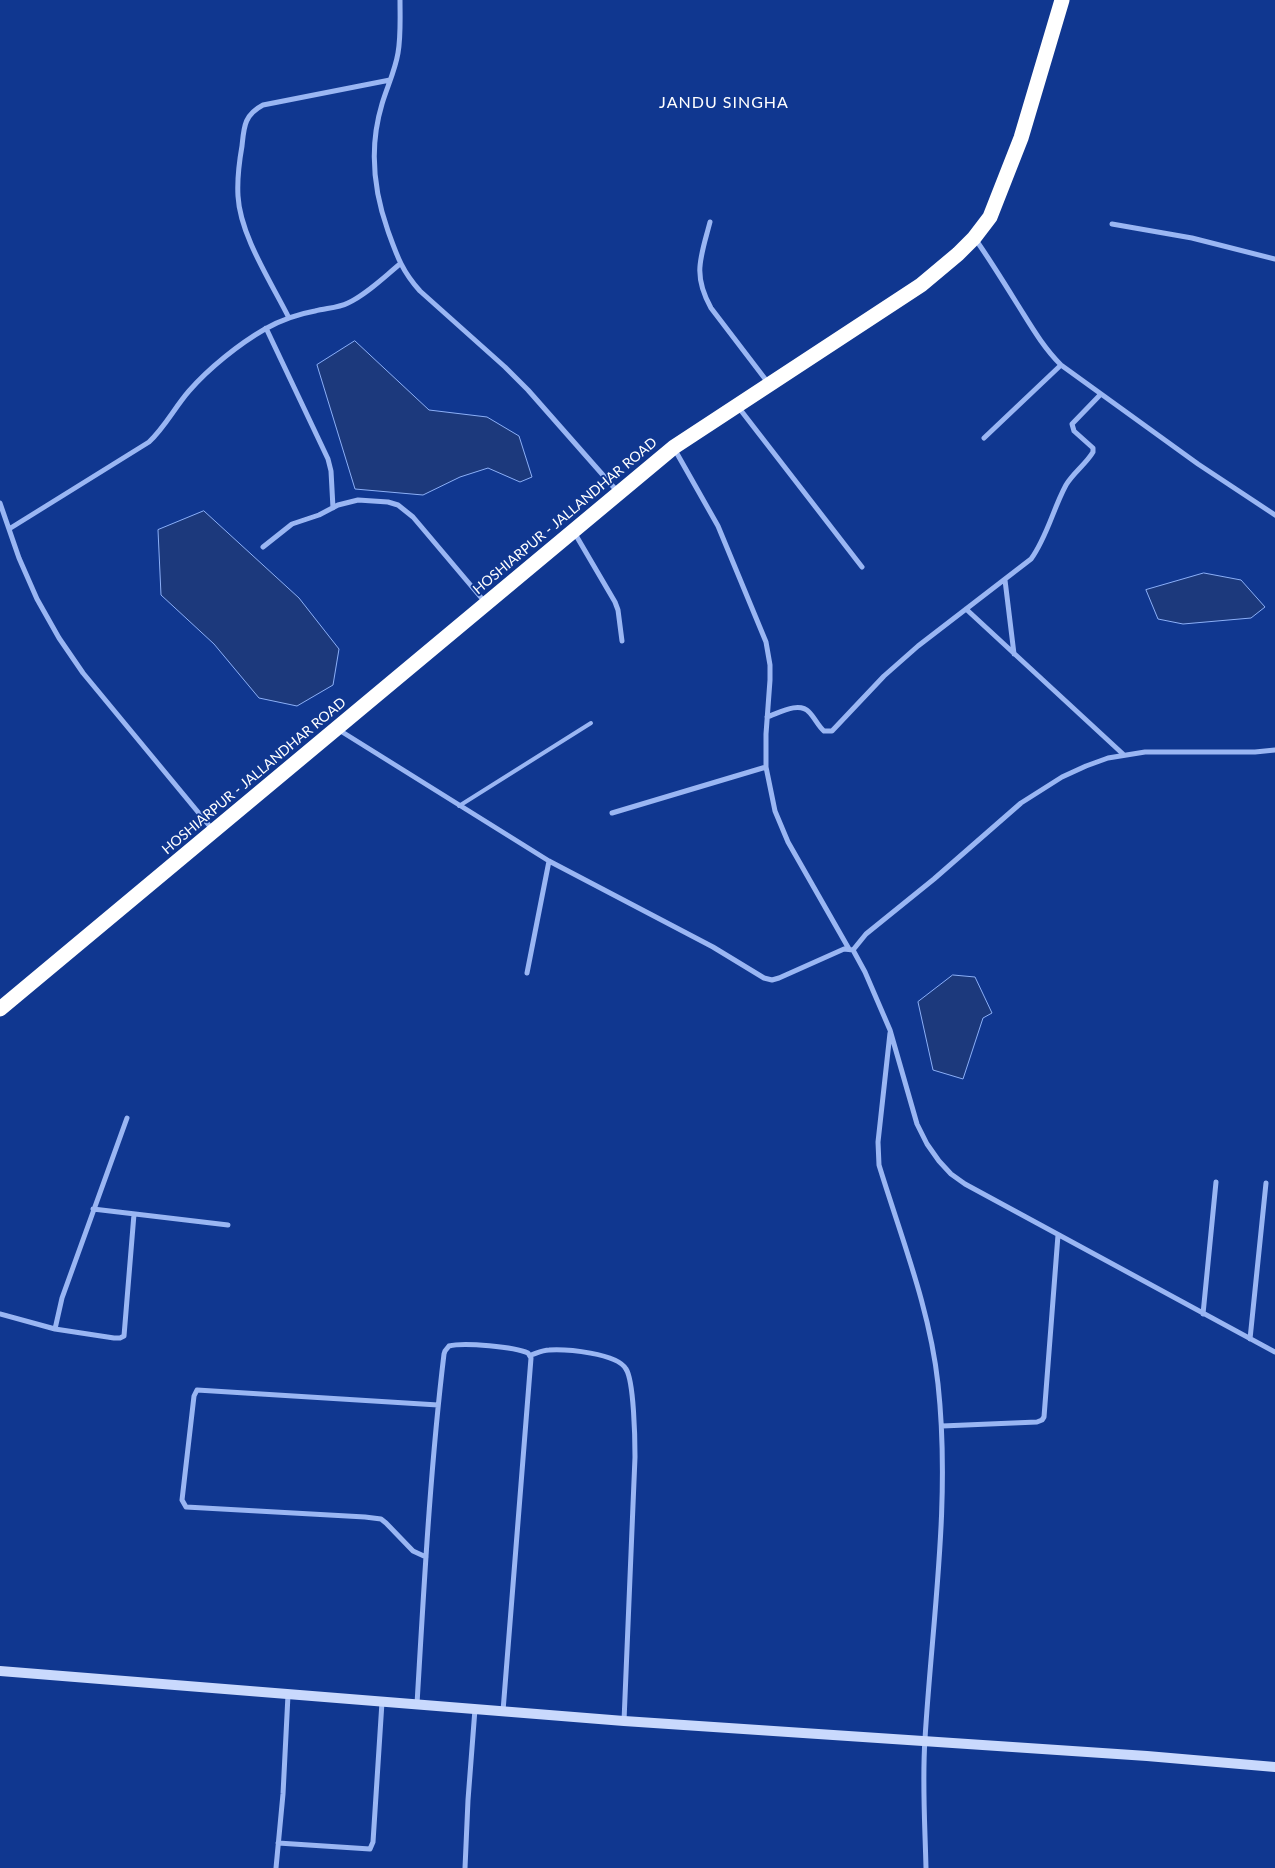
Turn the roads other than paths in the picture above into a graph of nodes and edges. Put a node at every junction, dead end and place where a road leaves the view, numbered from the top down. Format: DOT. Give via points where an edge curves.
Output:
graph roads {
  1 [pos="400,0"];
  2 [pos="1062,0"];
  3 [pos="390,80"];
  4 [pos="710,222"];
  5 [pos="1112,224"];
  6 [pos="974,238"];
  7 [pos="1275,259"];
  8 [pos="400,264"];
  9 [pos="290,318"];
  10 [pos="266,328"];
  11 [pos="1061,365"];
  12 [pos="769,384"];
  13 [pos="1100,394"];
  14 [pos="737,405"];
  15 [pos="984,438"];
  16 [pos="674,447"];
  17 [pos="619,494"];
  18 [pos="0,503"];
  19 [pos="333,508"];
  20 [pos="1275,515"];
  21 [pos="3,520"];
  22 [pos="9,529"];
  23 [pos="573,531"];
  24 [pos="263,547"];
  25 [pos="862,567"];
  26 [pos="1005,580"];
  27 [pos="486,604"];
  28 [pos="966,609"];
  29 [pos="622,641"];
  30 [pos="1014,654"];
  31 [pos="767,717"];
  32 [pos="591,723"];
  33 [pos="336,729"];
  34 [pos="1274,750"];
  35 [pos="1124,755"];
  36 [pos="766,767"];
  37 [pos="460,806"];
  38 [pos="612,813"];
  39 [pos="214,831"];
  40 [pos="549,861"];
  41 [pos="851,950"];
  42 [pos="527,973"];
  43 [pos="0,1009"];
  44 [pos="890,1030"];
  45 [pos="127,1118"];
  46 [pos="1216,1182"];
  47 [pos="1266,1184"];
  48 [pos="93,1209"];
  49 [pos="134,1214"];
  50 [pos="228,1225"];
  51 [pos="1058,1235"];
  52 [pos="0,1314"];
  53 [pos="1203,1314"];
  54 [pos="55,1329"];
  55 [pos="1250,1339"];
  56 [pos="1275,1352"];
  57 [pos="531,1355"];
  58 [pos="438,1406"];
  59 [pos="942,1426"];
  60 [pos="426,1557"];
  61 [pos="0,1671"];
  62 [pos="288,1695"];
  63 [pos="382,1702"];
  64 [pos="417,1704"];
  65 [pos="475,1709"];
  66 [pos="503,1711"];
  67 [pos="624,1721"];
  68 [pos="925,1741"];
  69 [pos="1275,1766"];
  70 [pos="278,1843"];
  71 [pos="276,1868"];
  72 [pos="465,1868"];
  73 [pos="926,1868"];
  1 -- 3 [label="street" via="400,42"];
  2 -- 6 [label="highway, HOSHIARPUR - JALLANDHAR ROAD" via="1021,138 990,217"];
  3 -- 8 [label="street" via="378,120 373,160 386,227"];
  3 -- 9 [label="street" via="263,105 248,116 238,173 240,214"];
  4 -- 12 [label="street" via="699,273 704,294 711,308"];
  5 -- 7 [label="street" via="1192,238"];
  6 -- 11 [label="street" via="1037,337"];
  6 -- 12 [label="highway, HOSHIARPUR - JALLANDHAR ROAD" via="921,285"];
  8 -- 9 [label="street" via="348,303"];
  8 -- 17 [label="street" via="420,291 538,400"];
  9 -- 10 [label="street"];
  10 -- 19 [label="street" via="328,458"];
  10 -- 22 [label="street" via="210,369 180,401 161,431 149,442"];
  11 -- 13 [label="street"];
  11 -- 15 [label="street"];
  12 -- 14 [label="highway, HOSHIARPUR - JALLANDHAR ROAD"];
  13 -- 20 [label="street"];
  13 -- 26 [label="street" via="1072,424 1074,431 1093,448 1091,455 1068,484 1038,550"];
  14 -- 16 [label="highway, HOSHIARPUR - JALLANDHAR ROAD"];
  14 -- 25 [label="street"];
  16 -- 17 [label="highway, HOSHIARPUR - JALLANDHAR ROAD"];
  16 -- 31 [label="street" via="718,526 766,642 770,666"];
  17 -- 23 [label="highway, HOSHIARPUR - JALLANDHAR ROAD"];
  18 -- 21 [label="street"];
  19 -- 24 [label="street" via="292,524"];
  19 -- 27 [label="street" via="358,500 398,505 413,517"];
  21 -- 22 [label="street"];
  22 -- 39 [label="street" via="36,599 59,638 83,673"];
  23 -- 27 [label="highway, HOSHIARPUR - JALLANDHAR ROAD"];
  23 -- 29 [label="street" via="615,602"];
  26 -- 28 [label="street"];
  26 -- 30 [label="street"];
  27 -- 33 [label="highway, HOSHIARPUR - JALLANDHAR ROAD"];
  28 -- 30 [label="street"];
  28 -- 31 [label="street" via="884,676 832,731 824,731 807,710 799,707"];
  30 -- 35 [label="street"];
  31 -- 36 [label="street"];
  32 -- 37 [label="lane"];
  33 -- 37 [label="street"];
  33 -- 39 [label="highway, HOSHIARPUR - JALLANDHAR ROAD"];
  34 -- 35 [label="street"];
  35 -- 41 [label="street" via="1108,758 1062,777 1020,803"];
  36 -- 38 [label="street"];
  36 -- 41 [label="street" via="781,828"];
  37 -- 40 [label="street"];
  39 -- 43 [label="highway, HOSHIARPUR - JALLANDHAR ROAD"];
  40 -- 41 [label="street" via="713,947 764,978 779,978 838,952"];
  40 -- 42 [label="street"];
  41 -- 44 [label="street" via="865,972"];
  44 -- 51 [label="street" via="918,1124 939,1161 965,1184"];
  44 -- 59 [label="street" via="878,1142 879,1165 924,1312 938,1382"];
  45 -- 48 [label="street"];
  46 -- 53 [label="street"];
  47 -- 55 [label="street"];
  48 -- 49 [label="street"];
  48 -- 54 [label="street" via="62,1298"];
  49 -- 50 [label="street"];
  49 -- 54 [label="street" via="124,1336 114,1338"];
  51 -- 53 [label="street"];
  51 -- 59 [label="street" via="1044,1417 1037,1422"];
  52 -- 54 [label="street"];
  53 -- 55 [label="street"];
  55 -- 56 [label="street"];
  57 -- 58 [label="street" via="517,1349 463,1344 449,1346 444,1351"];
  57 -- 66 [label="street"];
  57 -- 67 [label="street" via="548,1350 595,1354 623,1365 628,1375 635,1448"];
  58 -- 60 [label="street"];
  58 -- 60 [label="street" via="197,1390 182,1500 186,1507 374,1518 386,1522 413,1551"];
  59 -- 68 [label="street" via="939,1557"];
  60 -- 64 [label="street"];
  61 -- 62 [label="street"];
  62 -- 63 [label="street"];
  62 -- 70 [label="street"];
  63 -- 64 [label="street"];
  63 -- 70 [label="street" via="370,1848"];
  64 -- 65 [label="street"];
  65 -- 66 [label="street"];
  65 -- 72 [label="street"];
  66 -- 67 [label="street"];
  67 -- 68 [label="street"];
  68 -- 69 [label="street"];
  68 -- 73 [label="street"];
  70 -- 71 [label="street"];
}
